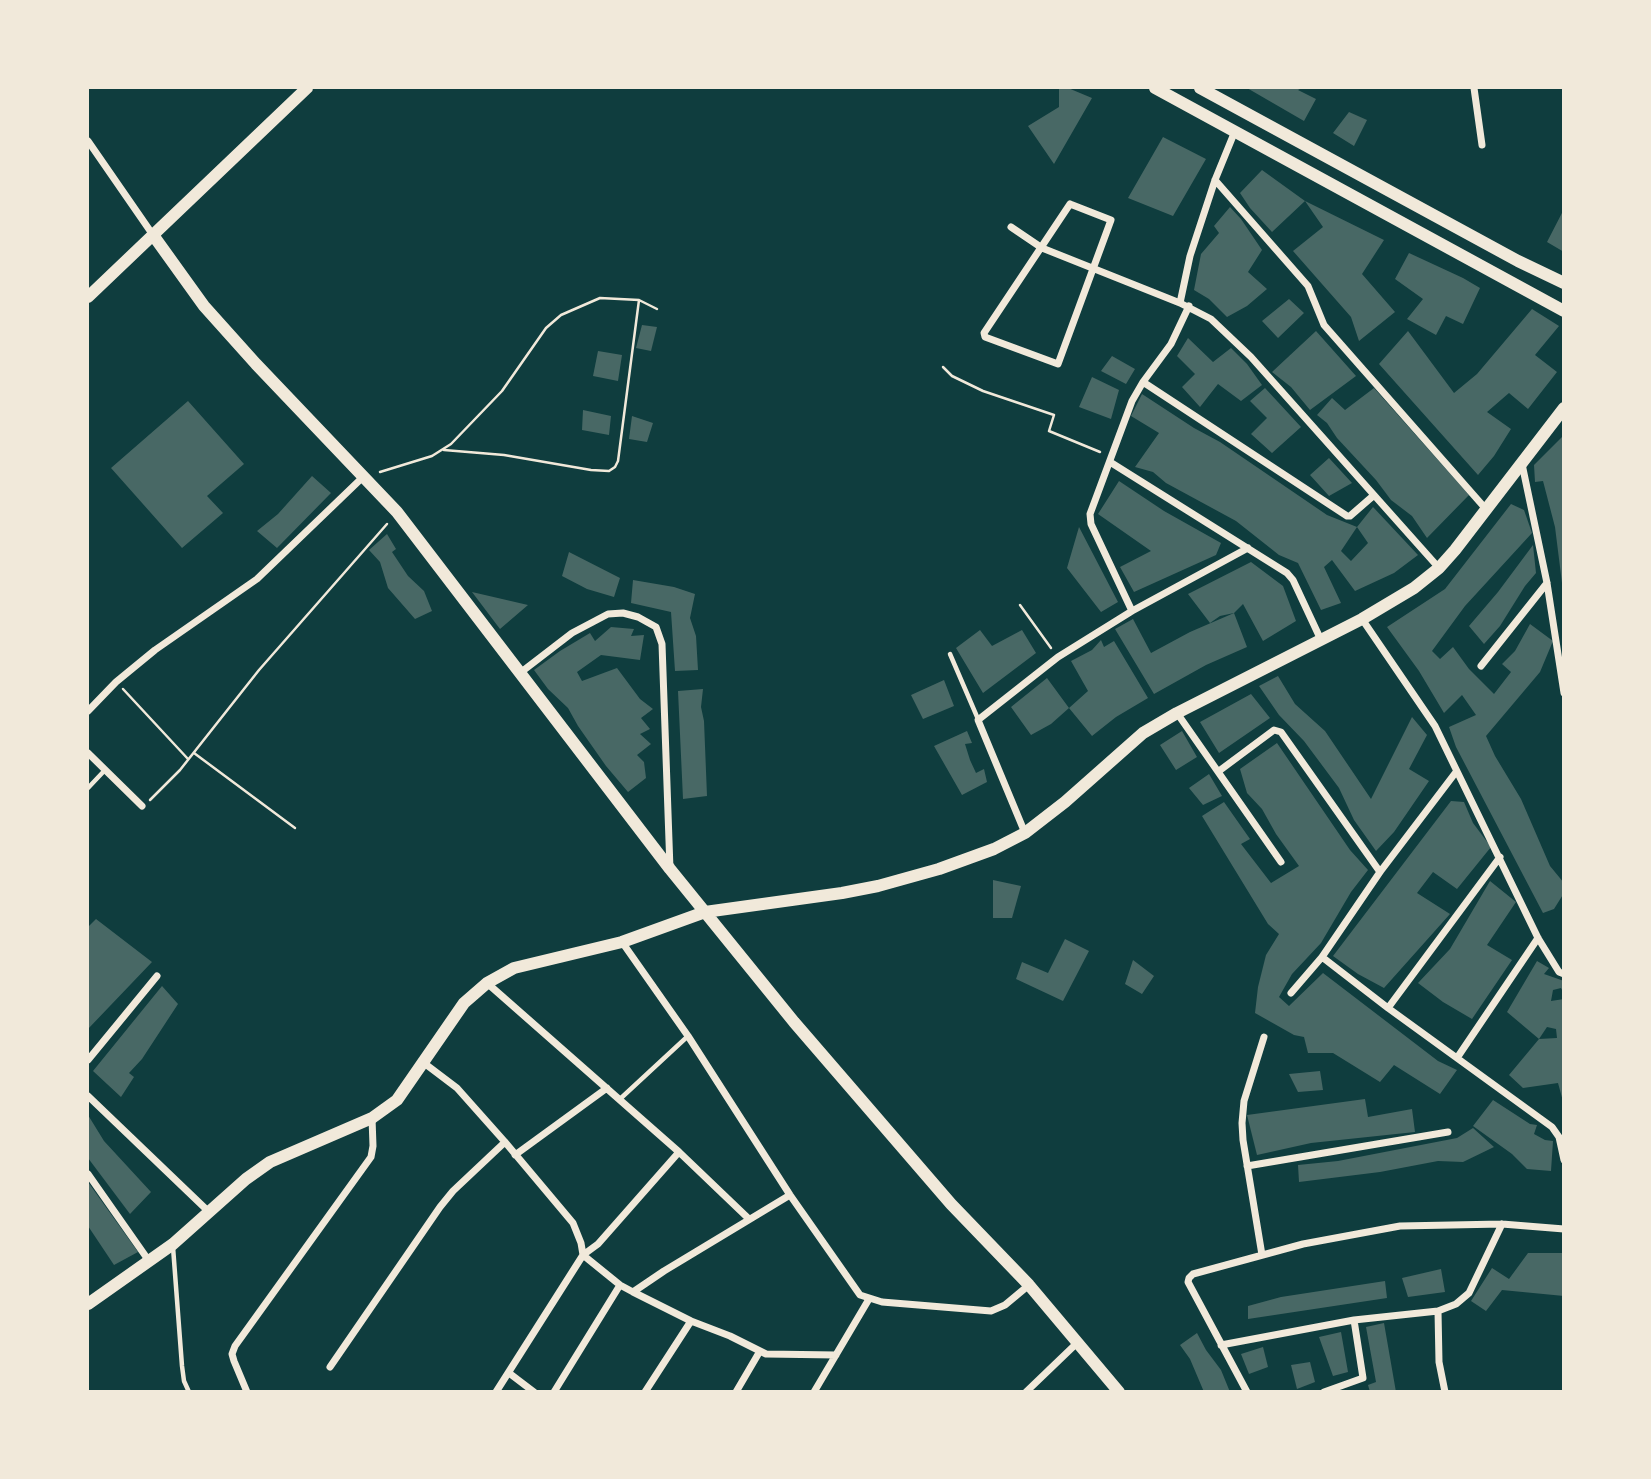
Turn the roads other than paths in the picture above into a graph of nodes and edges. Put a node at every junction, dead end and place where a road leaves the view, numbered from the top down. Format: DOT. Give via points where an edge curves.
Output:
graph roads {
  1 [pos="307,88"];
  2 [pos="1155,88"];
  3 [pos="1200,88"];
  4 [pos="1474,88"];
  5 [pos="1235,131"];
  6 [pos="88,141"];
  7 [pos="1482,145"];
  8 [pos="1215,180"];
  9 [pos="1011,227"];
  10 [pos="153,235"];
  11 [pos="1042,248"];
  12 [pos="1094,269"];
  13 [pos="1563,283"];
  14 [pos="88,297"];
  15 [pos="1180,303"];
  16 [pos="1189,306"];
  17 [pos="1563,311"];
  18 [pos="1143,382"];
  19 [pos="1563,408"];
  20 [pos="1110,462"];
  21 [pos="1522,464"];
  22 [pos="363,477"];
  23 [pos="1373,496"];
  24 [pos="1485,508"];
  25 [pos="1248,548"];
  26 [pos="1439,568"];
  27 [pos="1547,583"];
  28 [pos="1132,611"];
  29 [pos="1362,618"];
  30 [pos="1321,640"];
  31 [pos="950,654"];
  32 [pos="1481,666"];
  33 [pos="520,673"];
  34 [pos="1563,693"];
  35 [pos="88,711"];
  36 [pos="1177,713"];
  37 [pos="978,719"];
  38 [pos="88,753"];
  39 [pos="105,770"];
  40 [pos="1219,771"];
  41 [pos="1455,772"];
  42 [pos="88,788"];
  43 [pos="142,806"];
  44 [pos="1025,833"];
  45 [pos="1500,857"];
  46 [pos="1281,862"];
  47 [pos="670,869"];
  48 [pos="1380,872"];
  49 [pos="705,912"];
  50 [pos="1538,938"];
  51 [pos="622,942"];
  52 [pos="1322,957"];
  53 [pos="1562,974"];
  54 [pos="157,976"];
  55 [pos="487,983"];
  56 [pos="1291,993"];
  57 [pos="1388,1008"];
  58 [pos="688,1036"];
  59 [pos="1264,1037"];
  60 [pos="1457,1058"];
  61 [pos="88,1060"];
  62 [pos="424,1063"];
  63 [pos="607,1088"];
  64 [pos="88,1096"];
  65 [pos="620,1099"];
  66 [pos="372,1118"];
  67 [pos="1448,1132"];
  68 [pos="505,1142"];
  69 [pos="679,1152"];
  70 [pos="515,1155"];
  71 [pos="1563,1160"];
  72 [pos="1247,1166"];
  73 [pos="88,1174"];
  74 [pos="790,1195"];
  75 [pos="208,1211"];
  76 [pos="749,1219"];
  77 [pos="1502,1224"];
  78 [pos="1563,1229"];
  79 [pos="173,1244"];
  80 [pos="583,1255"];
  81 [pos="1262,1255"];
  82 [pos="150,1262"];
  83 [pos="620,1285"];
  84 [pos="1029,1285"];
  85 [pos="633,1292"];
  86 [pos="869,1299"];
  87 [pos="88,1304"];
  88 [pos="1438,1311"];
  89 [pos="1354,1320"];
  90 [pos="691,1321"];
  91 [pos="1077,1343"];
  92 [pos="1221,1345"];
  93 [pos="760,1351"];
  94 [pos="836,1355"];
  95 [pos="330,1367"];
  96 [pos="509,1373"];
  97 [pos="189,1391"];
  98 [pos="247,1391"];
  99 [pos="496,1391"];
  100 [pos="534,1391"];
  101 [pos="554,1391"];
  102 [pos="645,1391"];
  103 [pos="736,1391"];
  104 [pos="814,1391"];
  105 [pos="1026,1391"];
  106 [pos="1119,1391"];
  107 [pos="1247,1391"];
  108 [pos="1324,1391"];
  109 [pos="1445,1391"];
  1 -- 10 [label="street"];
  2 -- 5 [label="street"];
  3 -- 13 [label="street"];
  4 -- 7 [label="street"];
  5 -- 8 [label="street"];
  5 -- 17 [label="street"];
  6 -- 10 [label="street"];
  8 -- 15 [label="street"];
  8 -- 24 [label="street" via="1308,286 1324,325"];
  9 -- 11 [label="street"];
  10 -- 14 [label="street"];
  10 -- 22 [label="street" via="204,306"];
  11 -- 12 [label="street"];
  11 -- 12 [label="street" via="1069,204 1111,219"];
  11 -- 12 [label="street" via="985,337 1058,364"];
  12 -- 15 [label="street"];
  15 -- 16 [label="street"];
  16 -- 18 [label="street" via="1171,344"];
  16 -- 23 [label="street" via="1211,319 1251,357"];
  18 -- 20 [label="street"];
  18 -- 23 [label="street" via="1347,516"];
  19 -- 21 [label="street"];
  20 -- 25 [label="street"];
  20 -- 28 [label="street" via="1090,519"];
  21 -- 24 [label="street"];
  21 -- 27 [label="street"];
  22 -- 33 [label="street" via="397,512"];
  22 -- 35 [label="street" via="257,579 155,650"];
  23 -- 26 [label="street"];
  24 -- 26 [label="street"];
  25 -- 28 [label="street"];
  25 -- 30 [label="street" via="1293,580"];
  26 -- 29 [label="street"];
  27 -- 32 [label="street"];
  27 -- 34 [label="street"];
  28 -- 37 [label="street" via="1058,657"];
  29 -- 30 [label="street"];
  29 -- 41 [label="street" via="1435,726"];
  30 -- 36 [label="street"];
  31 -- 37 [label="lane"];
  33 -- 47 [label="street"];
  33 -- 47 [label="street" via="572,633 608,614 638,617 656,627 662,644"];
  36 -- 40 [label="street"];
  36 -- 44 [label="street" via="1143,733"];
  37 -- 44 [label="street"];
  38 -- 39 [label="street"];
  39 -- 42 [label="lane"];
  39 -- 43 [label="street"];
  40 -- 46 [label="street"];
  40 -- 48 [label="street" via="1274,730 1281,732"];
  41 -- 45 [label="street"];
  41 -- 48 [label="street"];
  44 -- 49 [label="street" via="939,869 878,886"];
  45 -- 50 [label="street"];
  45 -- 57 [label="street"];
  47 -- 49 [label="street"];
  48 -- 52 [label="street"];
  49 -- 51 [label="street"];
  49 -- 84 [label="street" via="951,1204"];
  50 -- 53 [label="street"];
  50 -- 60 [label="street"];
  51 -- 55 [label="street" via="514,968"];
  51 -- 58 [label="street"];
  52 -- 56 [label="street"];
  52 -- 57 [label="street"];
  54 -- 61 [label="street"];
  55 -- 62 [label="street" via="464,1003"];
  55 -- 63 [label="street"];
  57 -- 60 [label="street"];
  58 -- 65 [label="lane"];
  58 -- 74 [label="street"];
  59 -- 72 [label="street" via="1244,1101"];
  60 -- 71 [label="street" via="1556,1131"];
  62 -- 66 [label="street" via="397,1100"];
  62 -- 68 [label="street" via="457,1088"];
  63 -- 65 [label="street"];
  63 -- 70 [label="street"];
  64 -- 75 [label="street"];
  65 -- 69 [label="street"];
  66 -- 75 [label="street" via="270,1162"];
  66 -- 98 [label="street" via="371,1157 235,1346 234,1361"];
  67 -- 72 [label="street"];
  68 -- 70 [label="street"];
  68 -- 95 [label="street" via="440,1207"];
  69 -- 76 [label="street"];
  69 -- 80 [label="street"];
  70 -- 80 [label="street" via="573,1223"];
  72 -- 81 [label="street"];
  73 -- 82 [label="street"];
  74 -- 76 [label="street"];
  74 -- 86 [label="street" via="855,1289"];
  75 -- 79 [label="street"];
  76 -- 85 [label="street"];
  77 -- 78 [label="street"];
  77 -- 81 [label="street" via="1400,1226"];
  77 -- 88 [label="street" via="1463,1300"];
  79 -- 82 [label="street"];
  79 -- 97 [label="lane" via="182,1366"];
  80 -- 83 [label="street"];
  80 -- 96 [label="street"];
  81 -- 92 [label="street" via="1189,1278"];
  82 -- 87 [label="street"];
  83 -- 85 [label="street"];
  83 -- 101 [label="street"];
  84 -- 86 [label="street" via="991,1311"];
  84 -- 91 [label="street"];
  85 -- 90 [label="street"];
  86 -- 94 [label="street"];
  88 -- 89 [label="street"];
  88 -- 109 [label="street"];
  89 -- 92 [label="street"];
  89 -- 108 [label="street" via="1363,1378"];
  90 -- 93 [label="street"];
  90 -- 102 [label="street"];
  91 -- 105 [label="street"];
  91 -- 106 [label="street"];
  92 -- 107 [label="street"];
  93 -- 94 [label="street"];
  93 -- 103 [label="street"];
  94 -- 104 [label="street"];
  96 -- 99 [label="street"];
  96 -- 100 [label="street"];
}
